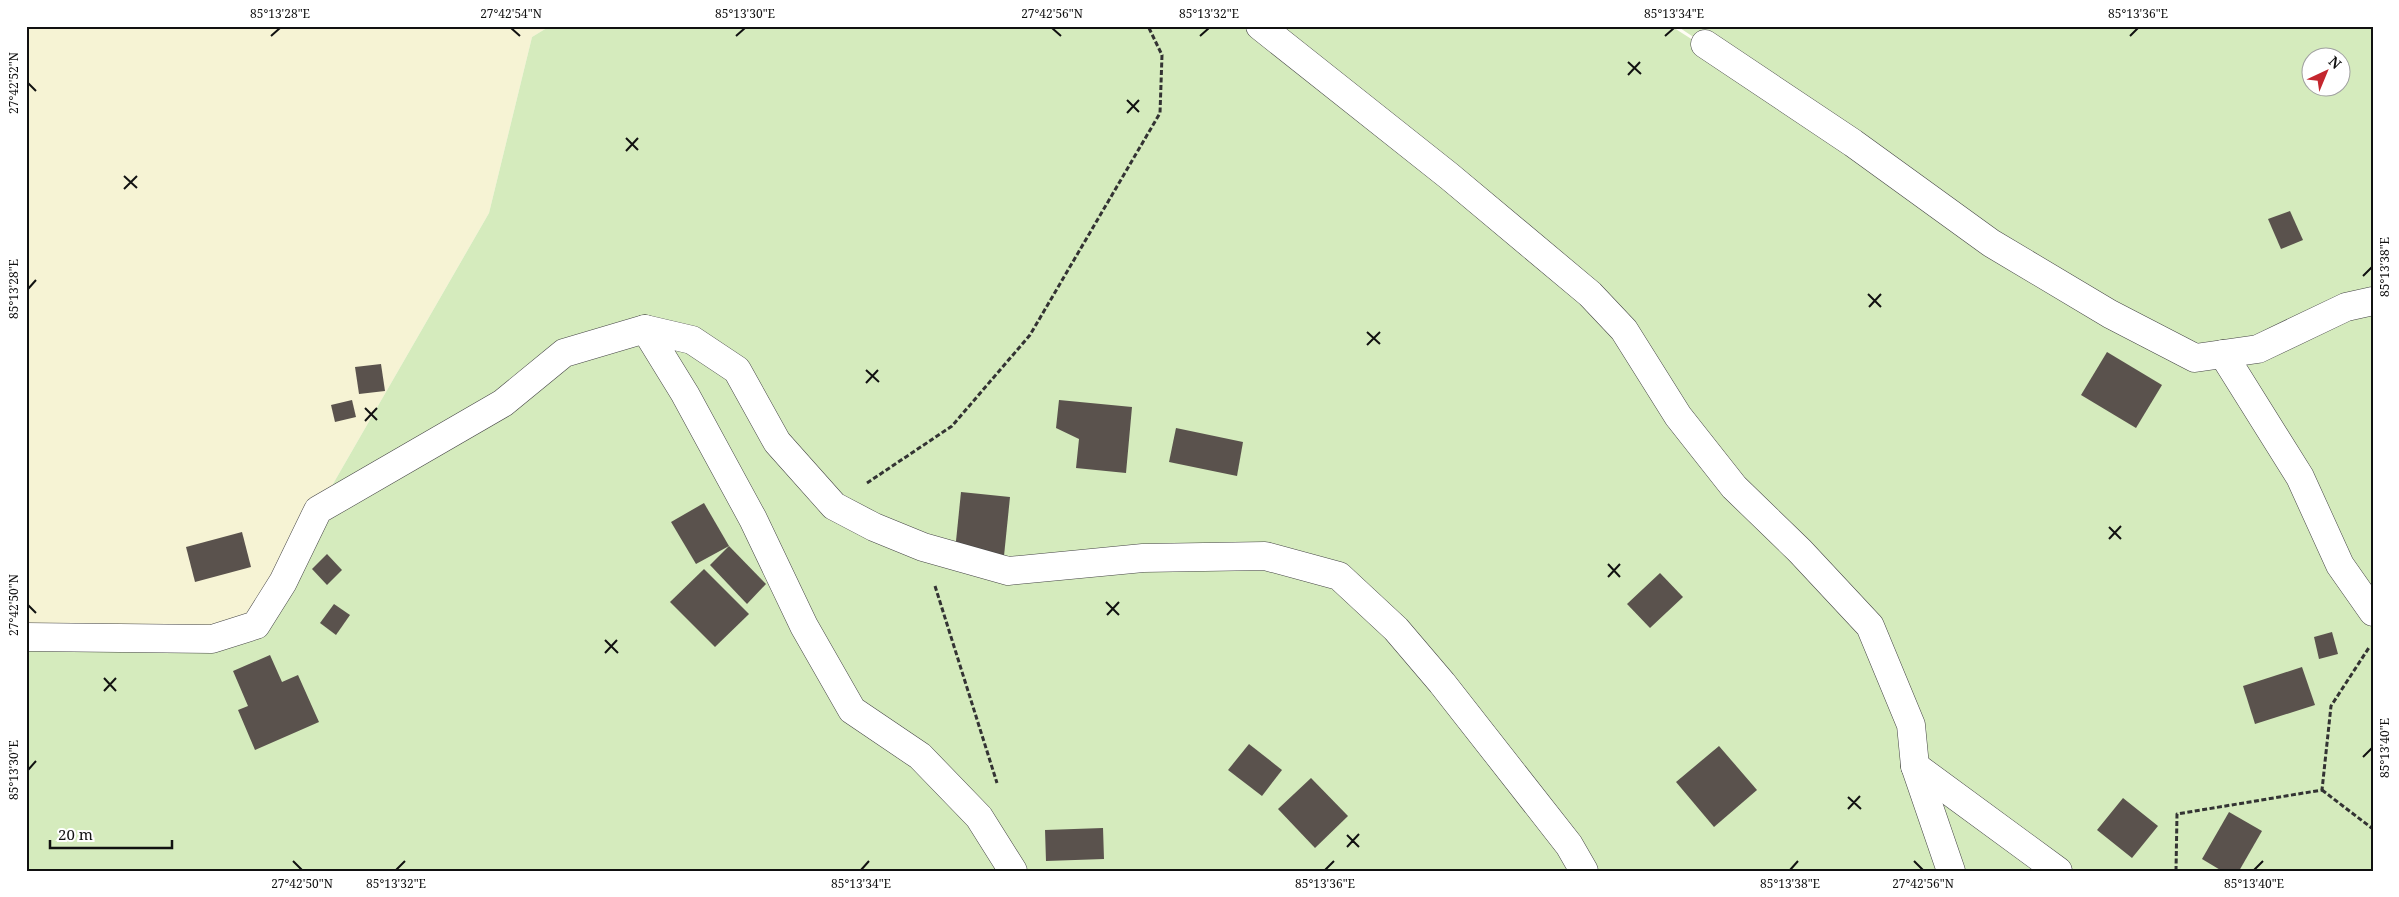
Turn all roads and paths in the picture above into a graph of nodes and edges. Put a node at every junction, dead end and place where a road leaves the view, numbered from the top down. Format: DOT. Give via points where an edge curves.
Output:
graph roads {
  1 [pos="1148,26"];
  2 [pos="1260,26"];
  3 [pos="1705,44"];
  4 [pos="2373,302"];
  5 [pos="644,329"];
  6 [pos="2222,354"];
  7 [pos="834,506"];
  8 [pos="923,547"];
  9 [pos="2373,612"];
  10 [pos="26,637"];
  11 [pos="2373,641"];
  12 [pos="1915,766"];
  13 [pos="2322,790"];
  14 [pos="1000,792"];
  15 [pos="2373,829"];
  16 [pos="1013,871"];
  17 [pos="1584,871"];
  18 [pos="1951,871"];
  19 [pos="2058,871"];
  20 [pos="2176,871"];
  1 -- 7 [label="path" via="1162,55 1160,113 1030,335 952,426"];
  2 -- 12 [label="street" via="1456,182 1590,294 1624,330 1678,416 1734,487 1870,626 1911,725"];
  3 -- 6 [label="street" via="1853,143 1991,243 2110,314 2194,358"];
  4 -- 6 [label="street" via="2346,307 2258,349"];
  5 -- 7 [label="street" via="692,340 737,370 777,442"];
  5 -- 10 [label="street" via="564,353 502,403 318,510 283,582 256,625 212,639"];
  5 -- 16 [label="street" via="699,419 753,519 804,626 852,710 920,756 979,817"];
  6 -- 9 [label="street" via="2300,477 2340,565"];
  7 -- 8 [label="street"];
  8 -- 14 [label="path"];
  8 -- 17 [label="street" via="1008,571 1142,558 1265,556 1339,576 1396,629 1442,683 1569,845"];
  11 -- 13 [label="path" via="2330,706"];
  12 -- 18 [label="street"];
  12 -- 19 [label="street"];
  13 -- 15 [label="path"];
  13 -- 20 [label="path" via="2177,814"];
}
